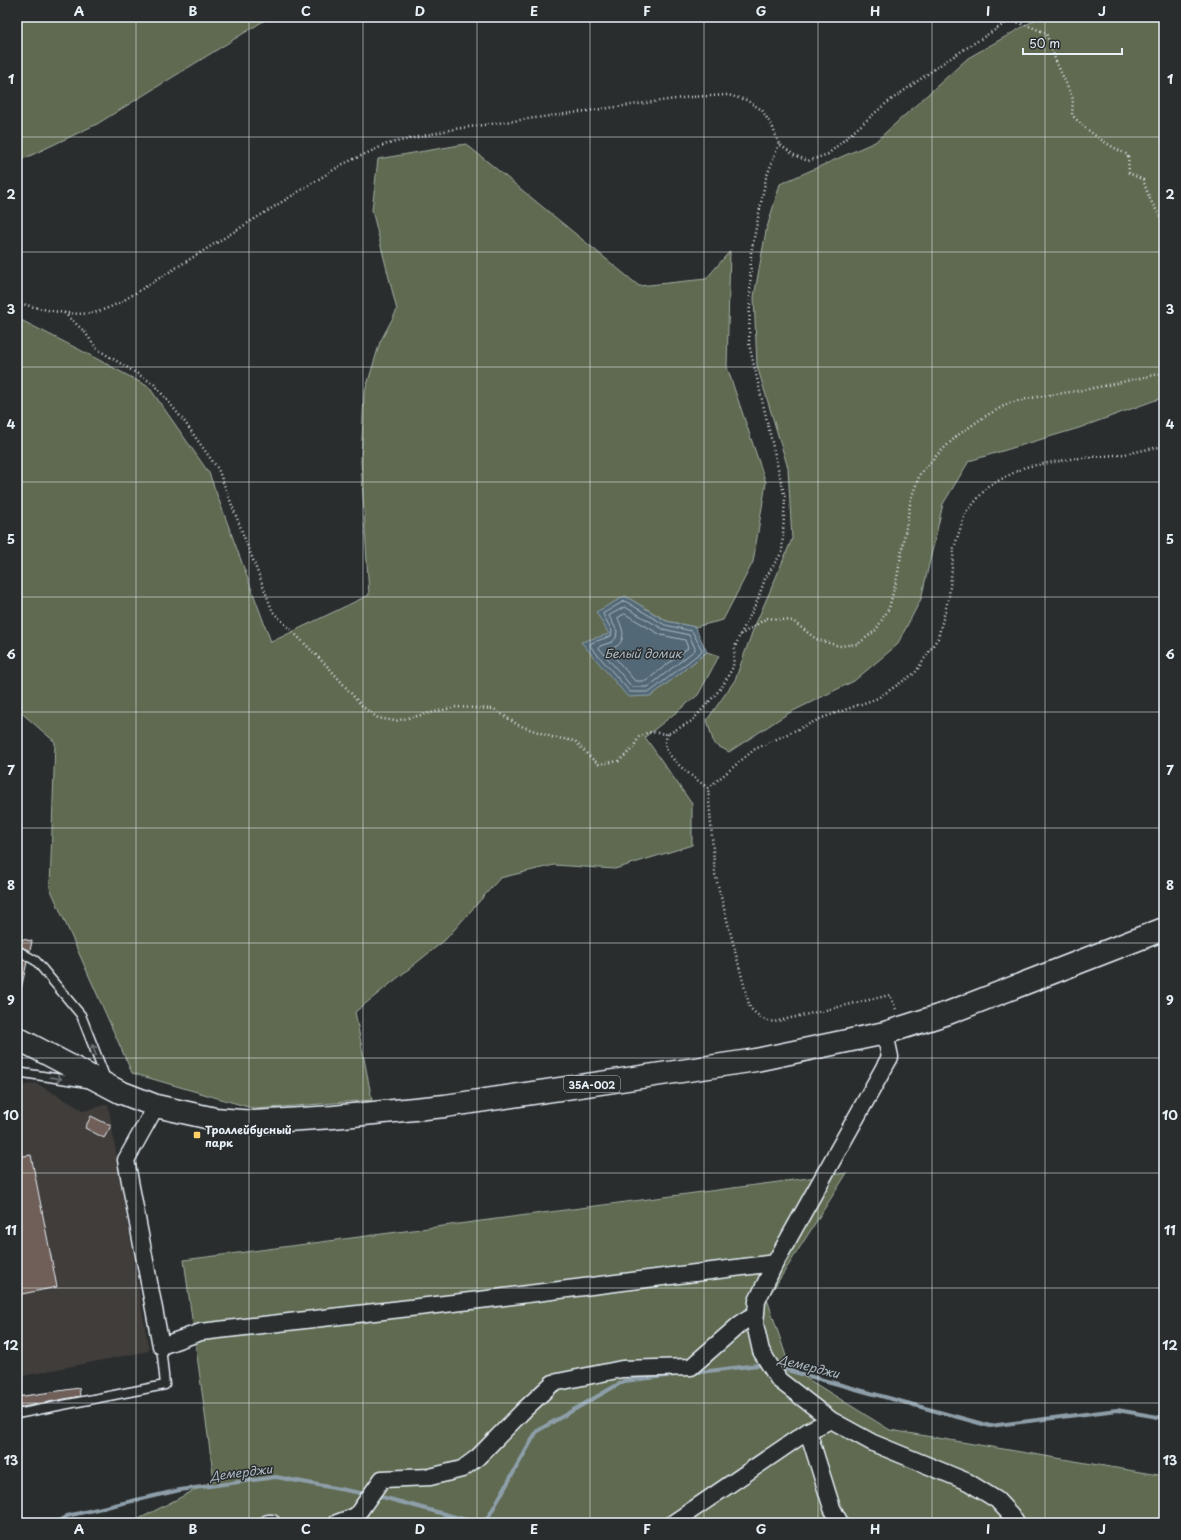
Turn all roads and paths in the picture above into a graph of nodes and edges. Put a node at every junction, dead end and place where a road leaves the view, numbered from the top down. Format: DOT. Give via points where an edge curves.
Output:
graph roads {
  1 [pos="1015,17"];
  2 [pos="1009,20"];
  3 [pos="779,144"];
  4 [pos="1164,219"];
  5 [pos="17,302"];
  6 [pos="64,313"];
  7 [pos="1164,373"];
  8 [pos="1164,446"];
  9 [pos="740,635"];
  10 [pos="668,734"];
  11 [pos="708,788"];
  12 [pos="1164,929"];
  13 [pos="17,950"];
  14 [pos="894,1030"];
  15 [pos="17,1038"];
  16 [pos="17,1072"];
  17 [pos="109,1086"];
  18 [pos="156,1106"];
  19 [pos="775,1263"];
  20 [pos="756,1313"];
  21 [pos="161,1346"];
  22 [pos="17,1414"];
  23 [pos="831,1420"];
  24 [pos="808,1431"];
  25 [pos="268,1523"];
  26 [pos="272,1523"];
  27 [pos="337,1523"];
  28 [pos="673,1523"];
  29 [pos="840,1523"];
  30 [pos="1016,1523"];
  1 -- 2 [label="path"];
  2 -- 3 [label="path" via="884,105 828,154 808,160 794,155"];
  2 -- 4 [label="path" via="1046,33 1073,99 1072,115 1084,129 1128,155 1129,173 1143,180 1153,206"];
  3 -- 6 [label="path" via="762,110 746,100 728,95 690,97 454,129 387,144 343,164 121,302 92,313"];
  3 -- 9 [label="path" via="766,178 751,253 749,344 786,498 782,552 765,579"];
  5 -- 6 [label="path" via="33,308"];
  6 -- 10 [label="path" via="84,331 97,349 154,384 184,421 218,469 273,612 330,669 363,707 378,718 395,721 456,707 494,709 518,725 552,737 575,741 599,764 619,761 633,748 639,737 649,732"];
  7 -- 9 [label="path" via="1009,404 984,417 958,436 920,474 911,498 889,608 876,630 858,644 839,646 816,640 793,622 768,618"];
  8 -- 11 [label="path" via="1125,454 1071,459 1025,467 988,486 965,514 954,548 949,596 938,638 915,673 878,698 822,718 755,749"];
  9 -- 10 [label="path" via="733,667 722,688 692,721"];
  10 -- 11 [label="path" via="665,744 669,754"];
  11 -- 14 [label="path" via="715,874 750,1008 762,1019 774,1022 890,995"];
  12 -- 14 [label="highway, 35А-002" via="948,1013"];
  17 -- 13 [label="lane, one-way" via="81,1015 36,961"];
  14 -- 18 [label="highway, 35А-002" via="756,1060 445,1106 254,1122 215,1119"];
  14 -- 19 [label="street" via="890,1057"];
  15 -- 17 [label="highway, 35А-002"];
  16 -- 17 [label="lane, one-way"];
  17 -- 18 [label="highway, 35А-002"];
  18 -- 21 [label="street" via="126,1160"];
  19 -- 20 [label="street" via="757,1301"];
  19 -- 21 [label="street" via="201,1332"];
  20 -- 23 [label="street" via="755,1324 761,1351 779,1380"];
  20 -- 27 [label="street" via="691,1368 622,1369 553,1383 478,1457 462,1469 430,1477 382,1479 356,1516"];
  21 -- 22 [label="lane" via="165,1385"];
  23 -- 24 [label="street"];
  23 -- 30 [label="street" via="873,1443 968,1482 997,1500"];
  24 -- 28 [label="street"];
  24 -- 29 [label="street" via="832,1508"];
  25 -- 26 [label="street"];
}
